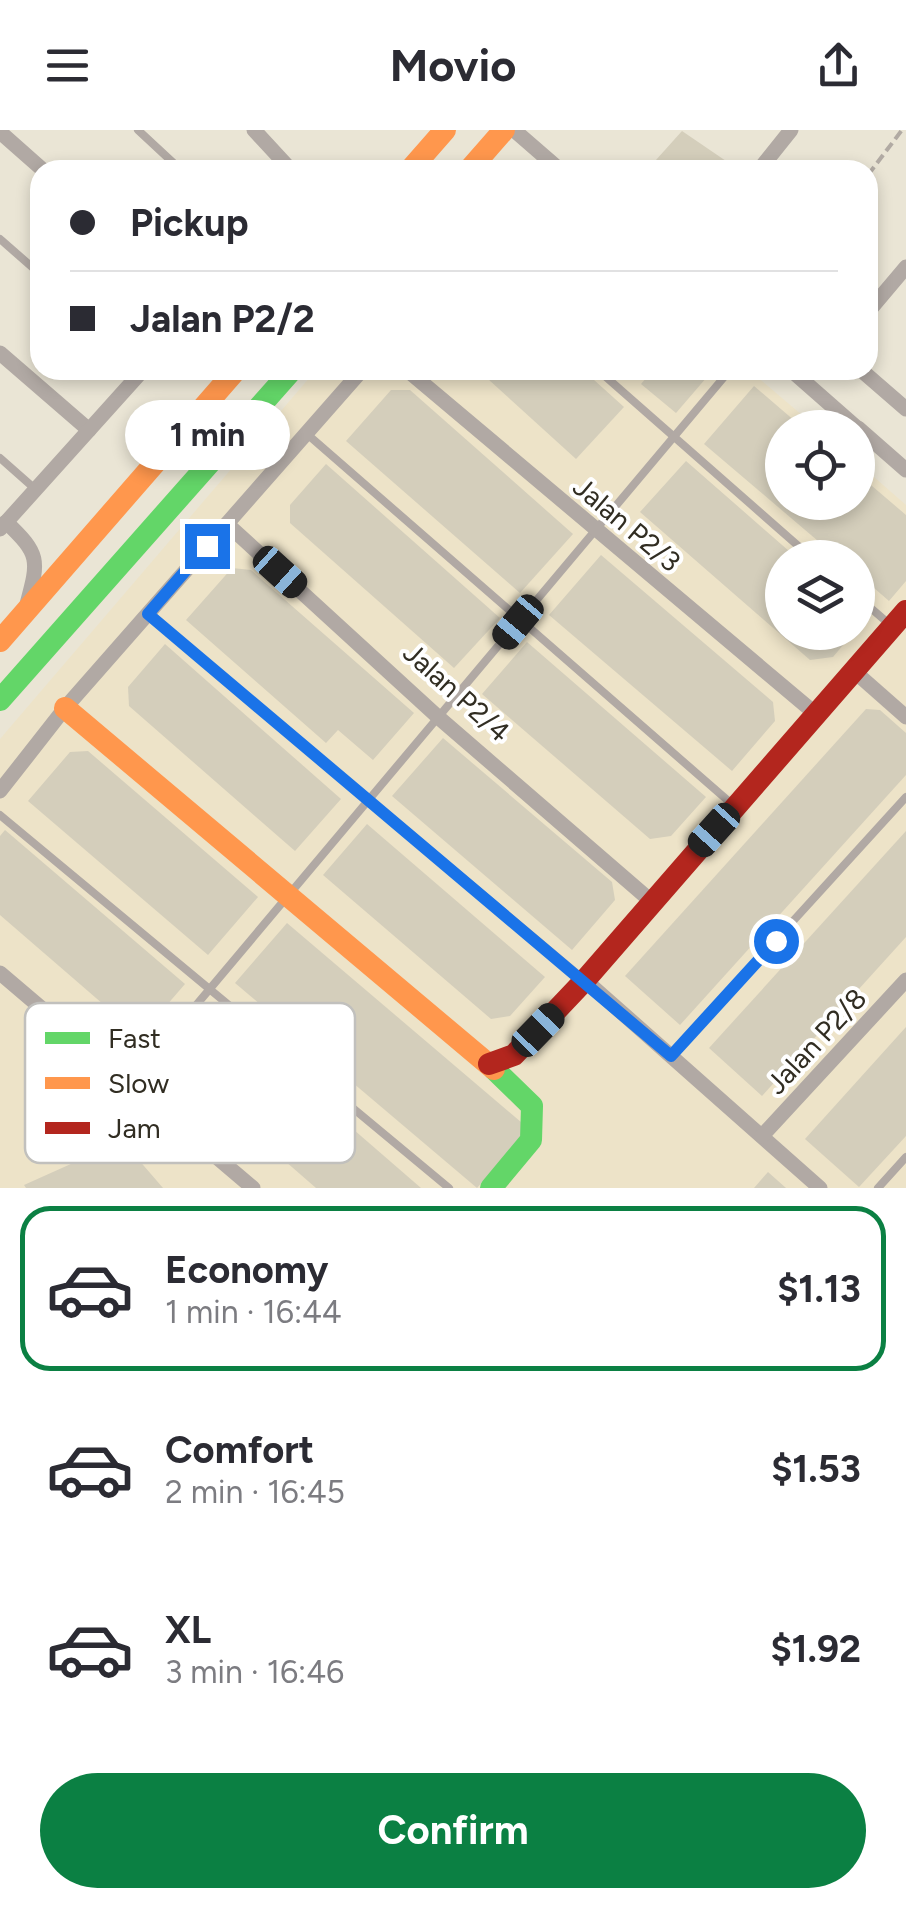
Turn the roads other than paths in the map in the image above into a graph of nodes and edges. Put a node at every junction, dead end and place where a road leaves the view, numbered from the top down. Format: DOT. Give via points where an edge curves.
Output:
graph roads {
  1 [pos="138,130"];
  2 [pos="254,130"];
  3 [pos="445,130"];
  4 [pos="504,130"];
  5 [pos="514,130"];
  6 [pos="791,130"];
  7 [pos="0,132"];
  8 [pos="32,160"];
  9 [pos="170,160"];
  10 [pos="282,160"];
  11 [pos="419,160"];
  12 [pos="478,160"];
  13 [pos="543,160"];
  14 [pos="767,160"];
  15 [pos="0,239"];
  16 [pos="30,265"];
  17 [pos="906,267"];
  18 [pos="878,300"];
  19 [pos="0,353"];
  20 [pos="30,379"];
  21 [pos="31,380"];
  22 [pos="134,380"];
  23 [pos="227,380"];
  24 [pos="283,380"];
  25 [pos="353,380"];
  26 [pos="419,380"];
  27 [pos="609,380"];
  28 [pos="722,380"];
  29 [pos="802,380"];
  30 [pos="873,380"];
  31 [pos="906,409"];
  32 [pos="837,410"];
  33 [pos="88,430"];
  34 [pos="307,434"];
  35 [pos="674,437"];
  36 [pos="875,443"];
  37 [pos="0,458"];
  38 [pos="906,470"];
  39 [pos="36,489"];
  40 [pos="227,524"];
  41 [pos="3,526"];
  42 [pos="595,530"];
  43 [pos="791,540"];
  44 [pos="875,606"];
  45 [pos="24,613"];
  46 [pos="148,614"];
  47 [pos="899,619"];
  48 [pos="518,622"];
  49 [pos="0,641"];
  50 [pos="855,672"];
  51 [pos="11,676"];
  52 [pos="0,700"];
  53 [pos="65,708"];
  54 [pos="816,715"];
  55 [pos="438,717"];
  56 [pos="906,718"];
  57 [pos="0,791"];
  58 [pos="906,797"];
  59 [pos="367,802"];
  60 [pos="735,806"];
  61 [pos="0,816"];
  62 [pos="288,896"];
  63 [pos="651,901"];
  64 [pos="0,973"];
  65 [pos="585,980"];
  66 [pos="906,980"];
  67 [pos="208,991"];
  68 [pos="35,1003"];
  69 [pos="198,1003"];
  70 [pos="223,1003"];
  71 [pos="671,1056"];
  72 [pos="489,1064"];
  73 [pos="355,1111"];
  74 [pos="762,1136"];
  75 [pos="906,1157"];
  76 [pos="222,1163"];
  77 [pos="252,1188"];
  78 [pos="449,1188"];
  79 [pos="491,1188"];
  80 [pos="820,1188"];
  81 [pos="878,1188"];
  1 -- 9 [label="lane"];
  2 -- 10 [label="street"];
  3 -- 11 [label="street"];
  4 -- 12 [label="street"];
  5 -- 13 [label="street"];
  6 -- 14 [label="street"];
  7 -- 8 [label="street"];
  15 -- 16 [label="lane"];
  17 -- 18 [label="street"];
  19 -- 20 [label="street"];
  21 -- 33 [label="street"];
  22 -- 33 [label="street"];
  23 -- 45 [label="street"];
  24 -- 51 [label="street"];
  25 -- 34 [label="street"];
  26 -- 42 [label="street, Jalan P2/3"];
  27 -- 35 [label="lane"];
  28 -- 35 [label="lane"];
  29 -- 32 [label="street"];
  30 -- 31 [label="street"];
  33 -- 39 [label="street"];
  34 -- 40 [label="street"];
  34 -- 48 [label="lane"];
  35 -- 42 [label="lane"];
  35 -- 43 [label="lane"];
  36 -- 38 [label="street"];
  37 -- 39 [label="lane"];
  39 -- 41 [label="street"];
  40 -- 46 [label="street"];
  40 -- 55 [label="street, Jalan P2/4"];
  41 -- 45 [label="street" via="30,546 36,560"];
  42 -- 48 [label="lane"];
  42 -- 54 [label="street, Jalan P2/3"];
  44 -- 47 [label="lane"];
  45 -- 49 [label="street"];
  46 -- 53 [label="street"];
  46 -- 59 [label="lane"];
  47 -- 50 [label="street"];
  48 -- 55 [label="lane"];
  48 -- 60 [label="lane"];
  50 -- 54 [label="street"];
  50 -- 56 [label="street"];
  51 -- 52 [label="street"];
  53 -- 57 [label="street"];
  53 -- 62 [label="street"];
  54 -- 60 [label="street"];
  55 -- 59 [label="lane"];
  55 -- 63 [label="street, Jalan P2/4"];
  58 -- 71 [label="lane"];
  59 -- 62 [label="lane"];
  59 -- 65 [label="lane"];
  60 -- 63 [label="street"];
  61 -- 67 [label="lane"];
  62 -- 67 [label="lane"];
  62 -- 72 [label="street"];
  63 -- 65 [label="street"];
  64 -- 68 [label="street"];
  65 -- 71 [label="street"];
  65 -- 72 [label="street" via="514,1055"];
  66 -- 74 [label="street, Jalan P2/8"];
  67 -- 69 [label="lane"];
  67 -- 70 [label="lane"];
  71 -- 74 [label="street"];
  72 -- 79 [label="street" via="532,1106 535,1118 532,1140"];
  73 -- 78 [label="lane"];
  74 -- 80 [label="street"];
  75 -- 81 [label="lane"];
  76 -- 77 [label="street"];
}
